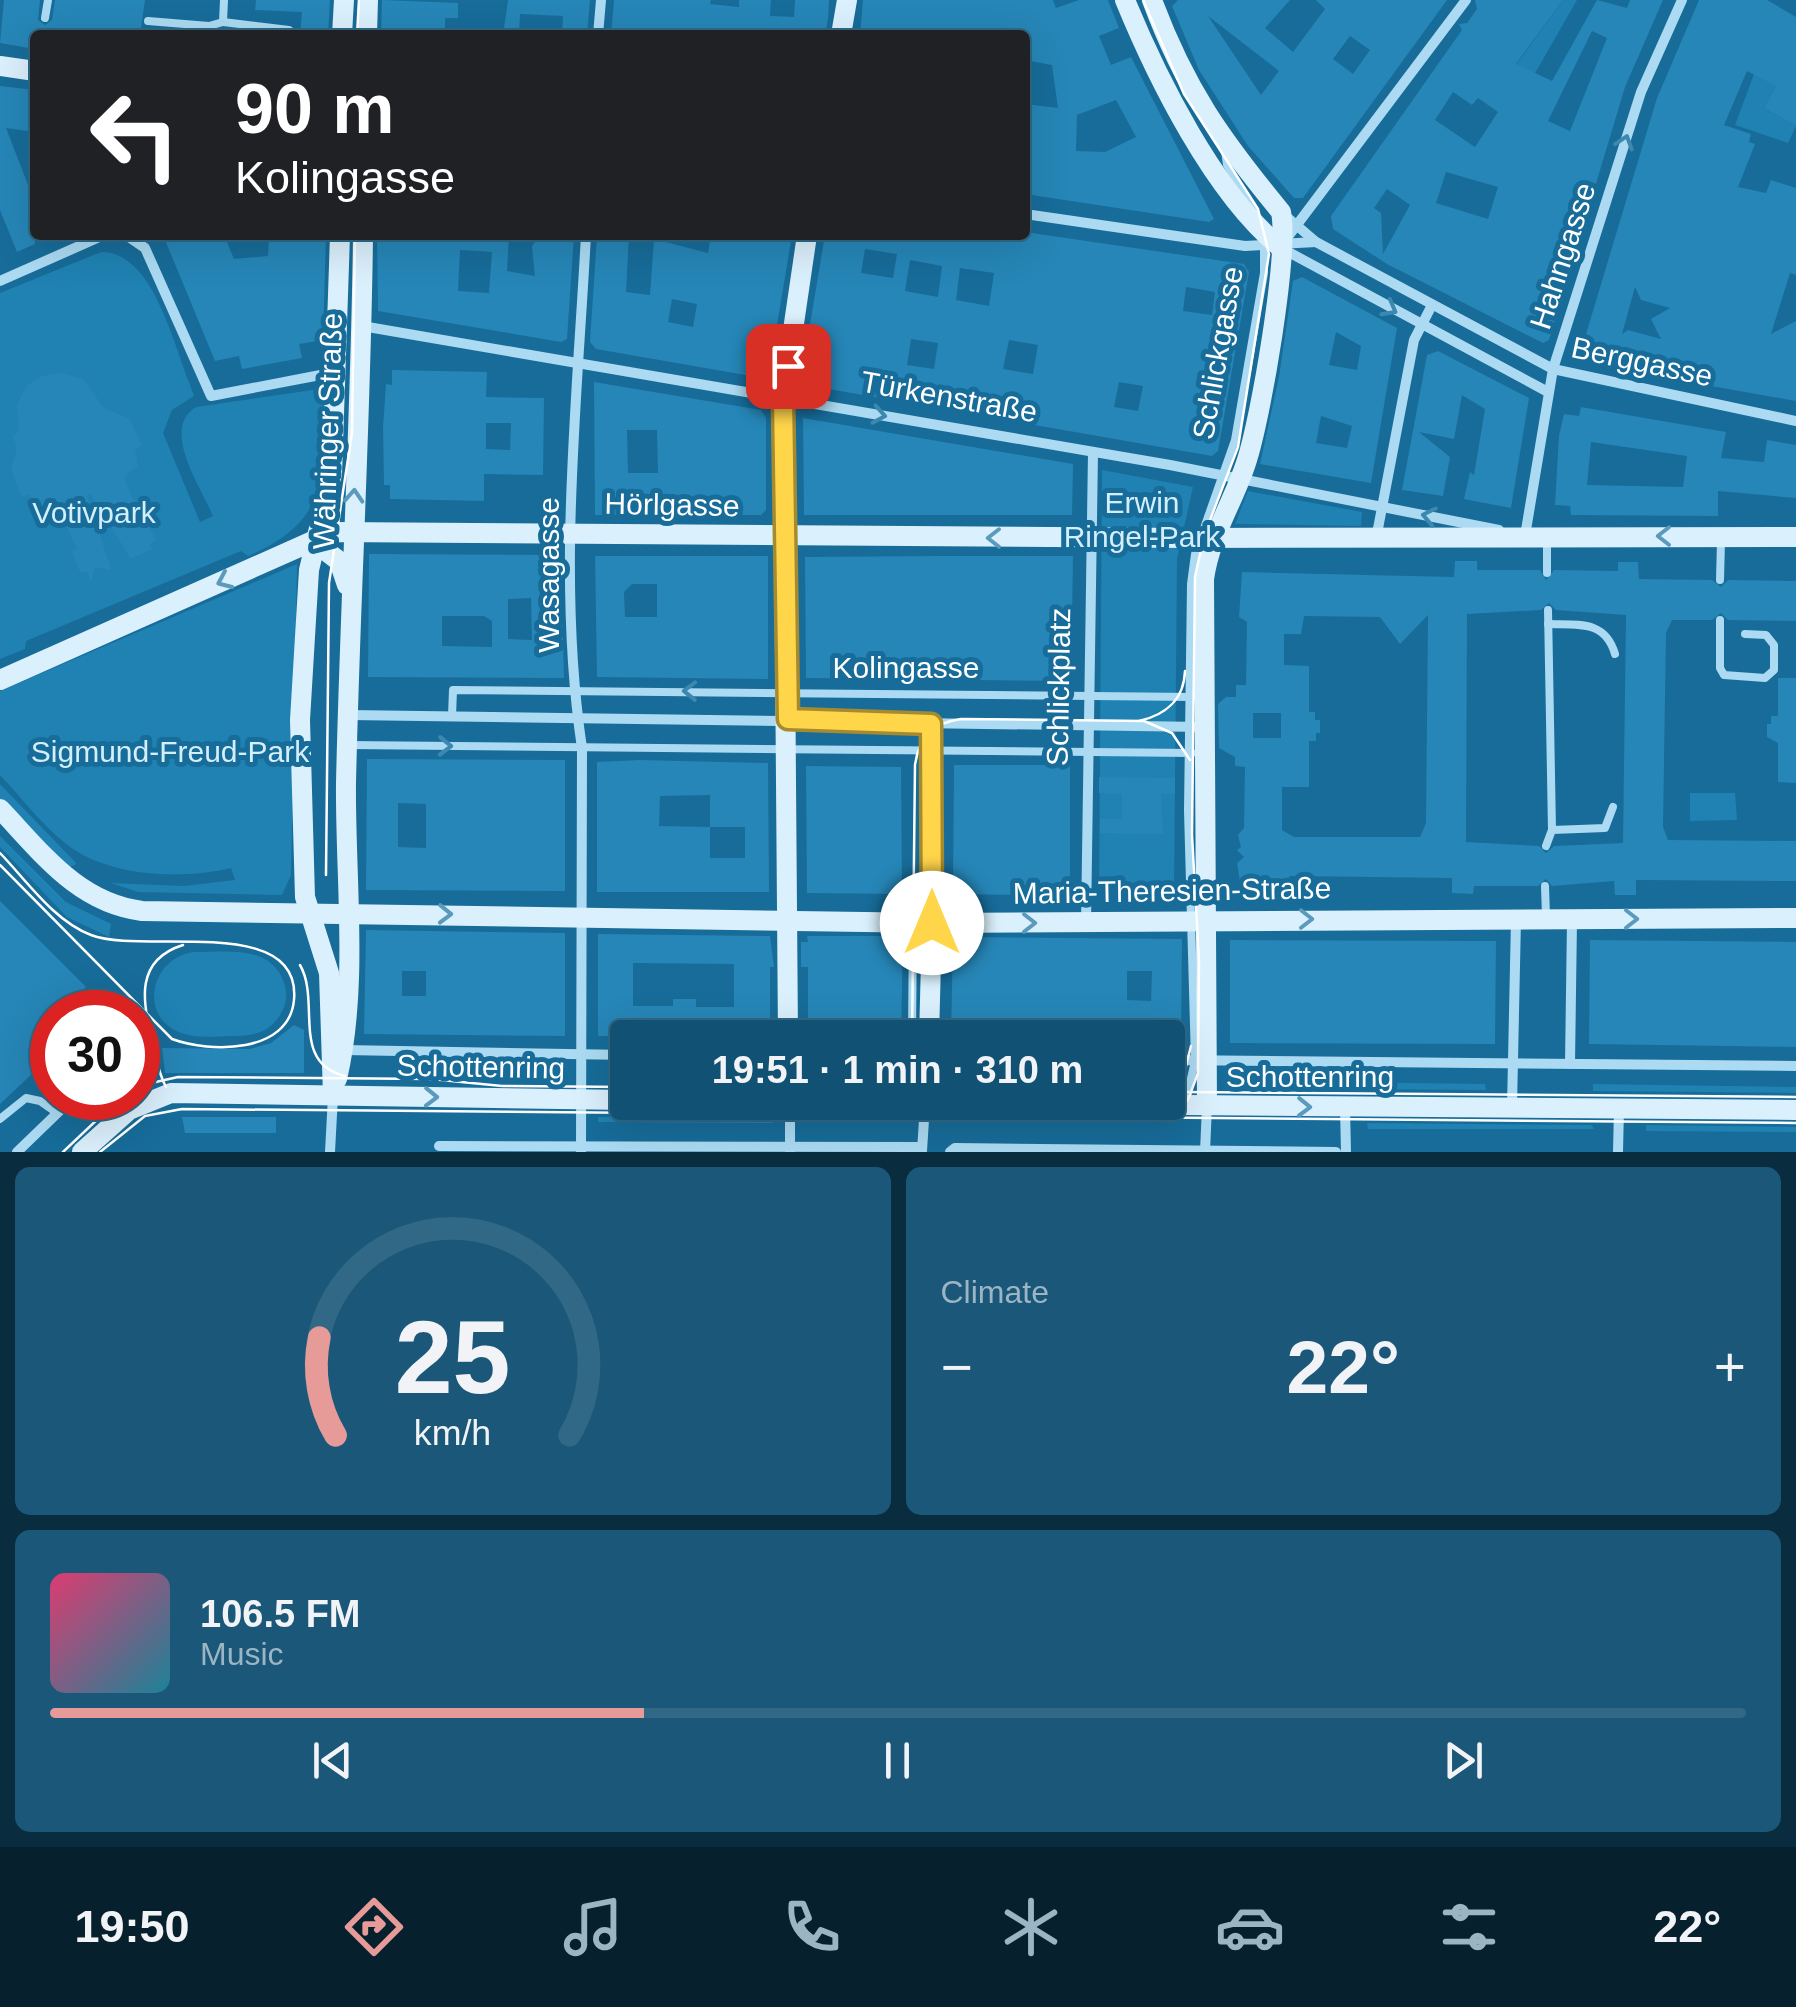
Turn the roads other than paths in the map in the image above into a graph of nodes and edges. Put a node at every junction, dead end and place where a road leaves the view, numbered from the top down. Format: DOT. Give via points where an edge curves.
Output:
graph roads {
  1 [pos="48,0"];
  2 [pos="224,0"];
  3 [pos="344,0"];
  4 [pos="365,0"];
  5 [pos="601,0"];
  6 [pos="848,0"];
  7 [pos="1150,0"];
  8 [pos="1466,0"];
  9 [pos="1682,0"];
  10 [pos="1128,7"];
  11 [pos="44,18"];
  12 [pos="148,21"];
  13 [pos="223,22"];
  14 [pos="208,30"];
  15 [pos="289,30"];
  16 [pos="342,30"];
  17 [pos="364,30"];
  18 [pos="598,30"];
  19 [pos="842,30"];
  20 [pos="0,66"];
  21 [pos="30,70"];
  22 [pos="1223,142"];
  23 [pos="1030,215"];
  24 [pos="1294,219"];
  25 [pos="1265,237"];
  26 [pos="93,240"];
  27 [pos="133,240"];
  28 [pos="340,240"];
  29 [pos="363,240"];
  30 [pos="586,240"];
  31 [pos="806,240"];
  32 [pos="1316,242"];
  33 [pos="0,265"];
  34 [pos="3,279"];
  35 [pos="1432,305"];
  36 [pos="362,326"];
  37 [pos="1420,326"];
  38 [pos="580,362"];
  39 [pos="1553,369"];
  40 [pos="338,372"];
  41 [pos="1548,392"];
  42 [pos="783,398"];
  43 [pos="1796,421"];
  44 [pos="1093,452"];
  45 [pos="1232,477"];
  46 [pos="1382,506"];
  47 [pos="353,532"];
  48 [pos="572,532"];
  49 [pos="1524,536"];
  50 [pos="1547,536"];
  51 [pos="1721,536"];
  52 [pos="1796,536"];
  53 [pos="787,537"];
  54 [pos="1092,538"];
  55 [pos="1206,538"];
  56 [pos="1376,539"];
  57 [pos="313,541"];
  58 [pos="1547,573"];
  59 [pos="1720,580"];
  60 [pos="1548,610"];
  61 [pos="1720,620"];
  62 [pos="1548,624"];
  63 [pos="349,628"];
  64 [pos="1744,634"];
  65 [pos="1615,654"];
  66 [pos="0,680"];
  67 [pos="574,690"];
  68 [pos="788,692"];
  69 [pos="1089,695"];
  70 [pos="1196,697"];
  71 [pos="348,714"];
  72 [pos="452,716"];
  73 [pos="578,717"];
  74 [pos="788,719"];
  75 [pos="931,724"];
  76 [pos="1088,725"];
  77 [pos="1196,727"];
  78 [pos="347,745"];
  79 [pos="582,748"];
  80 [pos="788,749"];
  81 [pos="930,750"];
  82 [pos="1088,752"];
  83 [pos="1196,753"];
  84 [pos="1613,807"];
  85 [pos="0,810"];
  86 [pos="1552,830"];
  87 [pos="1546,846"];
  88 [pos="1545,886"];
  89 [pos="348,913"];
  90 [pos="1086,913"];
  91 [pos="310,914"];
  92 [pos="583,916"];
  93 [pos="1516,918"];
  94 [pos="1546,918"];
  95 [pos="1572,918"];
  96 [pos="1796,918"];
  97 [pos="788,920"];
  98 [pos="1201,920"];
  99 [pos="923,923"];
  100 [pos="788,1020"];
  101 [pos="914,1020"];
  102 [pos="928,1020"];
  103 [pos="344,1050"];
  104 [pos="580,1054"];
  105 [pos="610,1055"];
  106 [pos="1185,1060"];
  107 [pos="1202,1061"];
  108 [pos="1513,1064"];
  109 [pos="1570,1064"];
  110 [pos="1796,1066"];
  111 [pos="333,1095"];
  112 [pos="30,1099"];
  113 [pos="580,1099"];
  114 [pos="610,1100"];
  115 [pos="1185,1101"];
  116 [pos="1185,1106"];
  117 [pos="1206,1106"];
  118 [pos="1346,1108"];
  119 [pos="1512,1109"];
  120 [pos="1618,1110"];
  121 [pos="1796,1110"];
  122 [pos="0,1119"];
  123 [pos="50,1120"];
  124 [pos="790,1120"];
  125 [pos="924,1120"];
  126 [pos="439,1146"];
  127 [pos="790,1149"];
  128 [pos="581,1150"];
  129 [pos="922,1150"];
  130 [pos="953,1150"];
  131 [pos="327,1151"];
  132 [pos="1205,1151"];
  133 [pos="18,1152"];
  134 [pos="82,1152"];
  135 [pos="1336,1152"];
  136 [pos="1346,1152"];
  137 [pos="1618,1152"];
  1 -- 11 [label="lane"];
  2 -- 13 [label="lane"];
  3 -- 16 [label="main road"];
  4 -- 17 [label="main road"];
  5 -- 18 [label="street"];
  6 -- 19 [label="main road"];
  7 -- 10 [label="street"];
  7 -- 22 [label="main road" via="1174,60"];
  8 -- 24 [label="street"];
  39 -- 9 [label="street, Hahngasse, one-way" via="1642,92"];
  10 -- 25 [label="main road" via="1160,82"];
  12 -- 14 [label="lane"];
  13 -- 14 [label="lane"];
  13 -- 15 [label="lane"];
  20 -- 21 [label="main road"];
  22 -- 24 [label="main road"];
  22 -- 25 [label="lane" via="1227,165"];
  23 -- 25 [label="street" via="1245,246"];
  24 -- 25 [label="main road, Schlickgasse"];
  24 -- 32 [label="street, Berggasse"];
  25 -- 32 [label="street"];
  25 -- 37 [label="street, Berggasse, one-way"];
  25 -- 45 [label="lane, Schlickgasse"];
  25 -- 45 [label="main road, Schlickgasse" via="1280,277 1250,445"];
  26 -- 34 [label="street"];
  27 -- 40 [label="street" via="145,248 211,396"];
  28 -- 40 [label="main road, Währinger Straße"];
  29 -- 36 [label="main road, Währinger Straße"];
  30 -- 38 [label="street, Wasagasse"];
  31 -- 42 [label="main road"];
  32 -- 35 [label="street, Berggasse"];
  33 -- 34 [label="street"];
  35 -- 37 [label="street"];
  35 -- 39 [label="street, Berggasse"];
  36 -- 38 [label="street, Türkenstraße"];
  47 -- 36 [label="main road, Währinger Straße, one-way"];
  37 -- 41 [label="street, Berggasse"];
  37 -- 46 [label="street"];
  38 -- 42 [label="street, Türkenstraße"];
  38 -- 48 [label="street, Wasagasse"];
  39 -- 41 [label="street, Hahngasse"];
  39 -- 43 [label="street, Berggasse"];
  40 -- 57 [label="main road, Währinger Straße" via="332,474"];
  41 -- 49 [label="street, Hahngasse"];
  42 -- 44 [label="street, Türkenstraße, one-way"];
  42 -- 53 [label="main road"];
  44 -- 45 [label="street, Türkenstraße"];
  44 -- 54 [label="street, Schlickplatz"];
  45 -- 46 [label="street, Türkenstraße"];
  45 -- 55 [label="main road, Schlickgasse"];
  49 -- 46 [label="street, Türkenstraße, one-way"];
  46 -- 56 [label="street"];
  47 -- 48 [label="main road, Hörlgasse"];
  47 -- 57 [label="main road, Hörlgasse"];
  47 -- 63 [label="main road, Währinger Straße"];
  48 -- 53 [label="main road, Hörlgasse"];
  48 -- 67 [label="street, Wasagasse"];
  49 -- 50 [label="main road, Türkenstraße"];
  49 -- 56 [label="main road, Türkenstraße"];
  51 -- 50 [label="main road, Türkenstraße, one-way"];
  50 -- 58 [label="lane"];
  51 -- 52 [label="main road, Türkenstraße"];
  51 -- 59 [label="lane"];
  54 -- 53 [label="main road, Hörlgasse, one-way"];
  53 -- 68 [label="main road"];
  54 -- 55 [label="main road, Türkenstraße"];
  54 -- 69 [label="street, Schlickplatz"];
  55 -- 56 [label="main road, Türkenstraße"];
  55 -- 70 [label="main road"];
  57 -- 63 [label="main road, Währinger Straße" via="343,567"];
  57 -- 66 [label="main road, Hörlgasse, one-way"];
  57 -- 91 [label="main road, Währinger Straße" via="300,720"];
  60 -- 62 [label="lane"];
  61 -- 64 [label="lane" via="1724,674 1765,678 1774,670 1774,645 1766,636"];
  62 -- 65 [label="lane" via="1602,629"];
  62 -- 86 [label="lane"];
  63 -- 71 [label="main road, Währinger Straße"];
  68 -- 67 [label="lane, Kolingasse, one-way"];
  67 -- 72 [label="lane, Kolingasse" via="453,690"];
  67 -- 73 [label="street, Wasagasse"];
  68 -- 69 [label="lane, Kolingasse"];
  68 -- 74 [label="main road"];
  69 -- 70 [label="lane, Kolingasse"];
  69 -- 76 [label="street, Schlickplatz"];
  70 -- 77 [label="main road"];
  71 -- 72 [label="street, Kolingasse"];
  71 -- 78 [label="main road, Währinger Straße"];
  72 -- 73 [label="street, Kolingasse"];
  73 -- 74 [label="street, Kolingasse"];
  73 -- 79 [label="street, Wasagasse"];
  74 -- 75 [label="street, Kolingasse"];
  74 -- 80 [label="main road"];
  75 -- 76 [label="street, Kolingasse"];
  75 -- 81 [label="street"];
  76 -- 77 [label="street, Kolingasse"];
  76 -- 82 [label="street, Schlickplatz"];
  77 -- 83 [label="main road"];
  78 -- 79 [label="lane, one-way"];
  78 -- 89 [label="main road, Währinger Straße"];
  79 -- 80 [label="lane"];
  79 -- 92 [label="street, Wasagasse"];
  80 -- 81 [label="lane"];
  80 -- 97 [label="main road"];
  81 -- 82 [label="lane"];
  81 -- 99 [label="street"];
  82 -- 83 [label="lane"];
  82 -- 90 [label="street, Schlickplatz"];
  83 -- 98 [label="main road"];
  84 -- 86 [label="lane" via="1605,828"];
  85 -- 91 [label="main road, Maria-Theresien-Straße" via="69,881 115,906"];
  86 -- 87 [label="lane"];
  88 -- 94 [label="lane"];
  89 -- 91 [label="main road, Maria-Theresien-Straße"];
  89 -- 92 [label="main road, Maria-Theresien-Straße, one-way"];
  89 -- 103 [label="main road, Währinger Straße"];
  90 -- 98 [label="main road, Maria-Theresien-Straße"];
  99 -- 90 [label="main road, Maria-Theresien-Straße, one-way"];
  91 -- 111 [label="main road, Währinger Straße" via="329,973"];
  92 -- 97 [label="main road, Maria-Theresien-Straße"];
  92 -- 104 [label="street, Wasagasse"];
  93 -- 94 [label="main road, Maria-Theresien-Straße"];
  98 -- 93 [label="main road, Maria-Theresien-Straße, one-way"];
  93 -- 108 [label="street"];
  94 -- 95 [label="main road, Maria-Theresien-Straße"];
  95 -- 96 [label="main road, Maria-Theresien-Straße, one-way"];
  95 -- 109 [label="street"];
  97 -- 99 [label="main road, Maria-Theresien-Straße"];
  97 -- 100 [label="main road"];
  98 -- 107 [label="main road"];
  99 -- 101 [label="lane"];
  99 -- 102 [label="main road"];
  103 -- 104 [label="street, Schottenring"];
  103 -- 111 [label="main road, Währinger Straße"];
  104 -- 105 [label="street, Schottenring"];
  104 -- 113 [label="street, Wasagasse"];
  106 -- 107 [label="street, Schottenring"];
  107 -- 108 [label="street, Schottenring"];
  107 -- 115 [label="lane"];
  107 -- 117 [label="main road"];
  108 -- 109 [label="street, Schottenring"];
  108 -- 119 [label="street"];
  109 -- 110 [label="street, Schottenring"];
  111 -- 113 [label="main road, Schottenring, one-way"];
  111 -- 131 [label="street"];
  111 -- 134 [label="main road, Schottenring" via="171,1093 129,1110"];
  112 -- 122 [label="lane"];
  113 -- 114 [label="main road, Schottenring"];
  113 -- 128 [label="street, Wasagasse"];
  116 -- 117 [label="main road, Schottenring"];
  117 -- 118 [label="main road, Schottenring, one-way"];
  117 -- 132 [label="street"];
  118 -- 119 [label="main road, Schottenring"];
  118 -- 136 [label="street"];
  119 -- 120 [label="main road, Schottenring"];
  120 -- 121 [label="main road, Schottenring"];
  120 -- 137 [label="street"];
  123 -- 133 [label="street"];
  124 -- 127 [label="street"];
  125 -- 129 [label="street"];
  126 -- 128 [label="street"];
  127 -- 128 [label="street"];
  127 -- 129 [label="street"];
  130 -- 132 [label="street"];
  132 -- 135 [label="street"];
}
